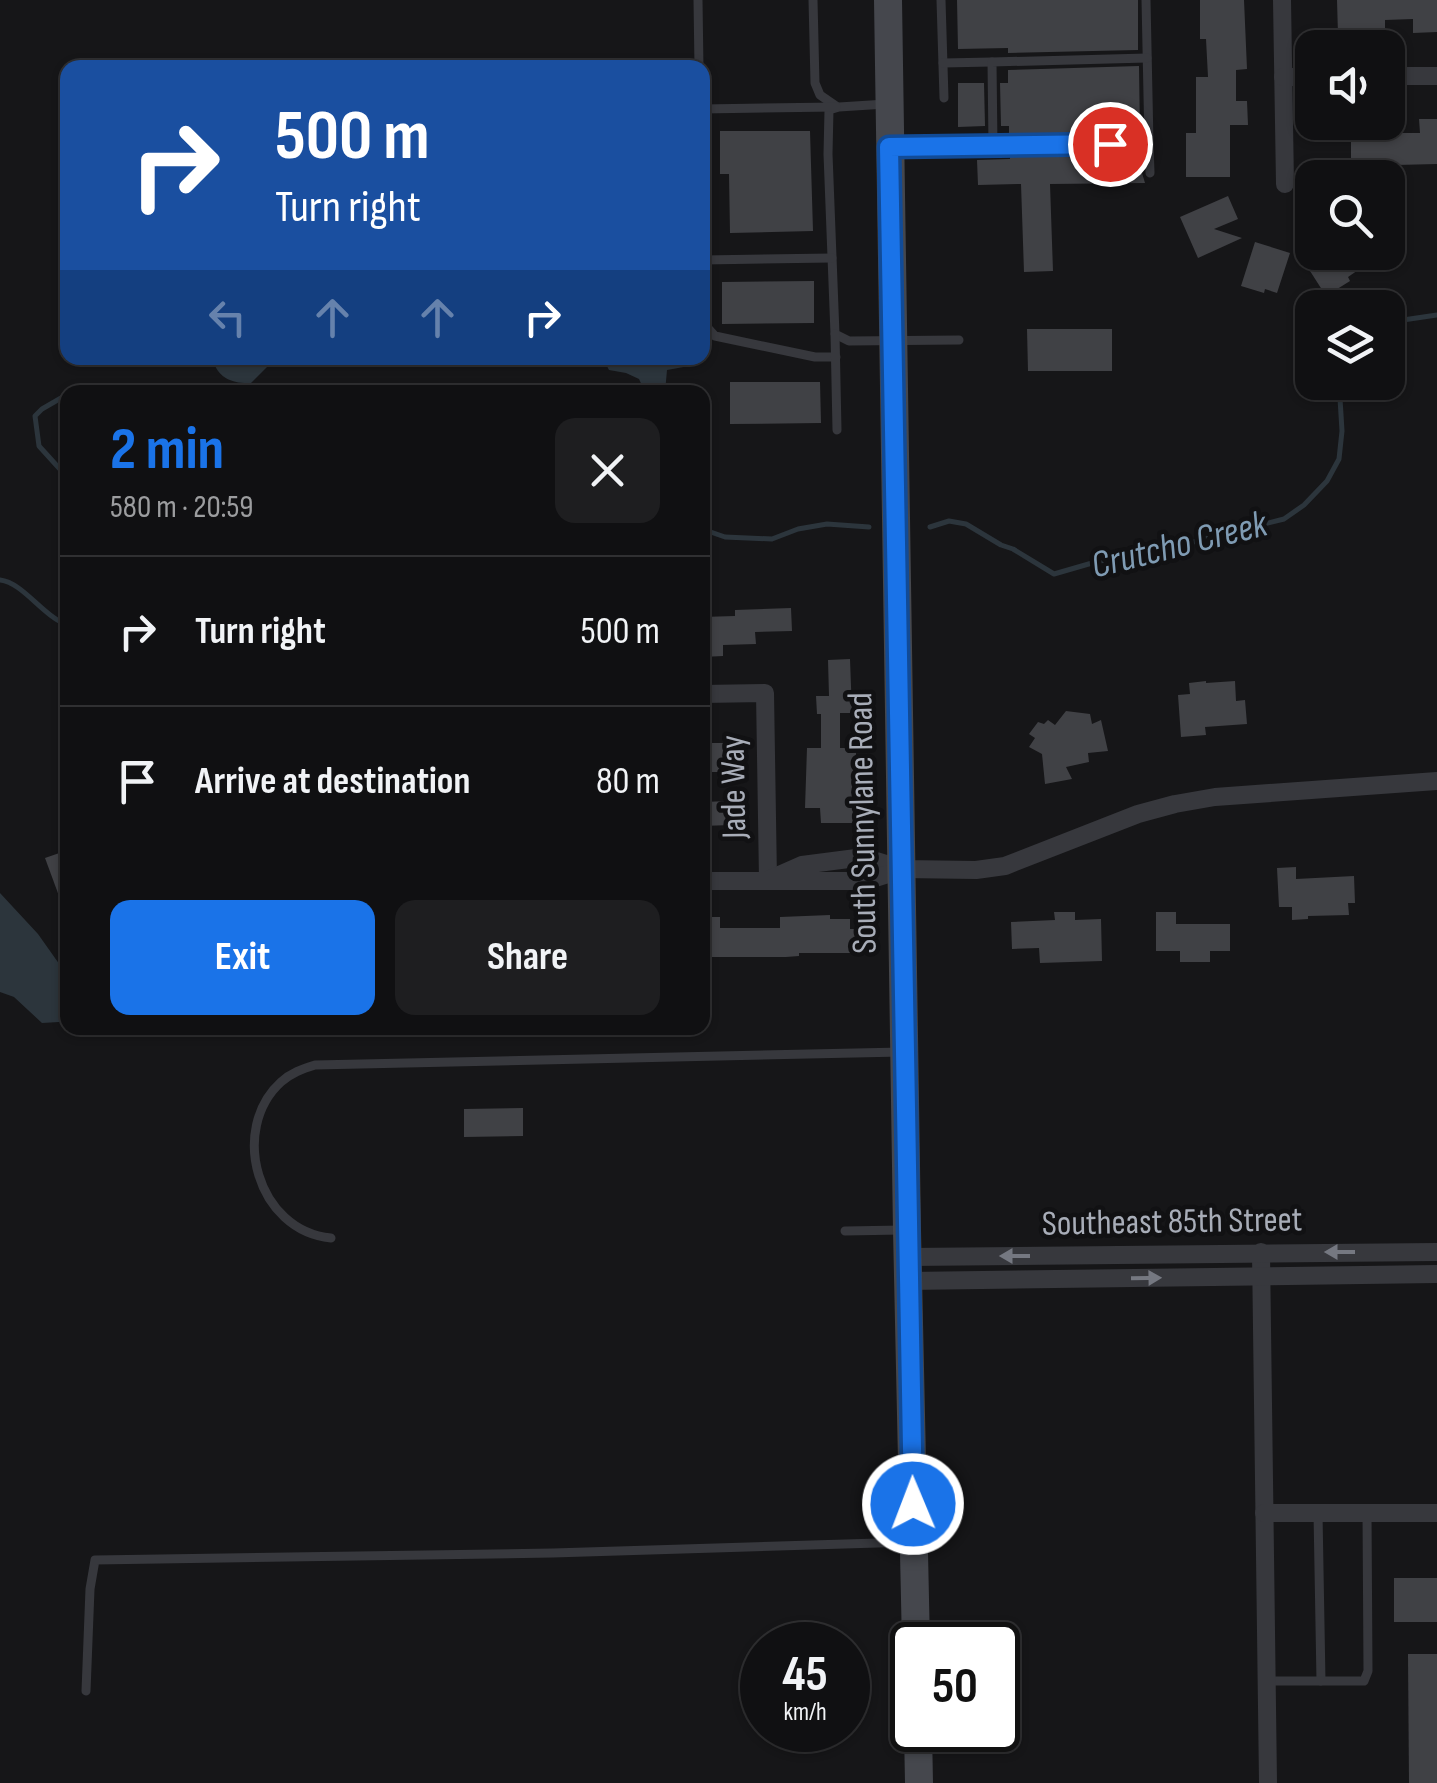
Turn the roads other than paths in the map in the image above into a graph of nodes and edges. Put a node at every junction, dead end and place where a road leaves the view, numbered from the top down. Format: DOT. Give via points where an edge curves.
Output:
graph roads {
  1 [pos="698,0"];
  2 [pos="813,0"];
  3 [pos="888,0"];
  4 [pos="941,0"];
  5 [pos="1146,0"];
  6 [pos="1282,0"];
  7 [pos="1148,58"];
  8 [pos="699,60"];
  9 [pos="992,62"];
  10 [pos="943,63"];
  11 [pos="1405,76"];
  12 [pos="1437,76"];
  13 [pos="1283,77"];
  14 [pos="1295,77"];
  15 [pos="944,98"];
  16 [pos="889,104"];
  17 [pos="838,107"];
  18 [pos="710,109"];
  19 [pos="1149,143"];
  20 [pos="994,146"];
  21 [pos="889,147"];
  22 [pos="1150,173"];
  23 [pos="1285,184"];
  24 [pos="710,257"];
  25 [pos="832,258"];
  26 [pos="710,330"];
  27 [pos="835,334"];
  28 [pos="958,340"];
  29 [pos="892,341"];
  30 [pos="836,357"];
  31 [pos="837,430"];
  32 [pos="710,694"];
  33 [pos="1437,781"];
  34 [pos="902,869"];
  35 [pos="768,880"];
  36 [pos="710,881"];
  37 [pos="904,1052"];
  38 [pos="845,1231"];
  39 [pos="331,1238"];
  40 [pos="1261,1252"];
  41 [pos="1437,1252"];
  42 [pos="908,1256"];
  43 [pos="1092,1256"];
  44 [pos="1437,1274"];
  45 [pos="1262,1277"];
  46 [pos="1092,1279"];
  47 [pos="1367,1512"];
  48 [pos="1437,1512"];
  49 [pos="1264,1513"];
  50 [pos="1318,1513"];
  51 [pos="914,1542"];
  52 [pos="916,1622"];
  53 [pos="1321,1681"];
  54 [pos="1266,1682"];
  55 [pos="86,1692"];
  56 [pos="918,1752"];
  57 [pos="919,1783"];
  58 [pos="1268,1783"];
  1 -- 8 [label="lane"];
  2 -- 17 [label="lane" via="815,83"];
  3 -- 16 [label="main road, South Sunnylane Road"];
  4 -- 10 [label="lane"];
  5 -- 7 [label="lane"];
  6 -- 13 [label="street"];
  7 -- 9 [label="lane"];
  7 -- 19 [label="lane"];
  9 -- 10 [label="lane"];
  9 -- 20 [label="lane"];
  10 -- 15 [label="lane"];
  11 -- 12 [label="street"];
  13 -- 14 [label="street"];
  13 -- 23 [label="street"];
  16 -- 17 [label="lane"];
  16 -- 21 [label="main road, South Sunnylane Road"];
  17 -- 18 [label="lane"];
  17 -- 25 [label="lane" via="829,110"];
  19 -- 20 [label="lane"];
  19 -- 22 [label="lane"];
  20 -- 21 [label="lane"];
  21 -- 29 [label="main road, South Sunnylane Road"];
  24 -- 25 [label="lane"];
  25 -- 27 [label="lane"];
  26 -- 30 [label="lane"];
  27 -- 29 [label="lane" via="850,341"];
  27 -- 30 [label="lane"];
  28 -- 29 [label="lane"];
  29 -- 34 [label="main road, South Sunnylane Road"];
  30 -- 31 [label="lane"];
  32 -- 35 [label="street, Jade Way" via="765,693"];
  33 -- 34 [label="street" via="1215,797 1138,814 1005,866"];
  34 -- 35 [label="street" via="866,882"];
  34 -- 37 [label="main road, South Sunnylane Road"];
  35 -- 36 [label="street"];
  37 -- 39 [label="lane" via="305,1068 279,1083 261,1110 257,1176 277,1211"];
  37 -- 42 [label="main road, South Sunnylane Road"];
  38 -- 42 [label="lane"];
  41 -- 40 [label="street, Southeast 85th Street, one-way"];
  40 -- 43 [label="street, Southeast 85th Street"];
  40 -- 45 [label="street"];
  43 -- 42 [label="street, Southeast 85th Street, one-way"];
  42 -- 46 [label="street, Southeast 85th Street"];
  42 -- 51 [label="main road, South Sunnylane Road"];
  43 -- 46 [label="street"];
  44 -- 45 [label="street, Southeast 85th Street"];
  46 -- 45 [label="street, Southeast 85th Street, one-way"];
  45 -- 49 [label="street"];
  47 -- 48 [label="street"];
  47 -- 50 [label="street"];
  47 -- 53 [label="lane" via="1368,1671 1364,1681"];
  49 -- 50 [label="street"];
  49 -- 54 [label="street"];
  50 -- 53 [label="lane"];
  51 -- 52 [label="main road, South Sunnylane Road"];
  51 -- 55 [label="lane" via="95,1560"];
  53 -- 54 [label="lane"];
  54 -- 58 [label="street"];
  56 -- 57 [label="main road"];
}
